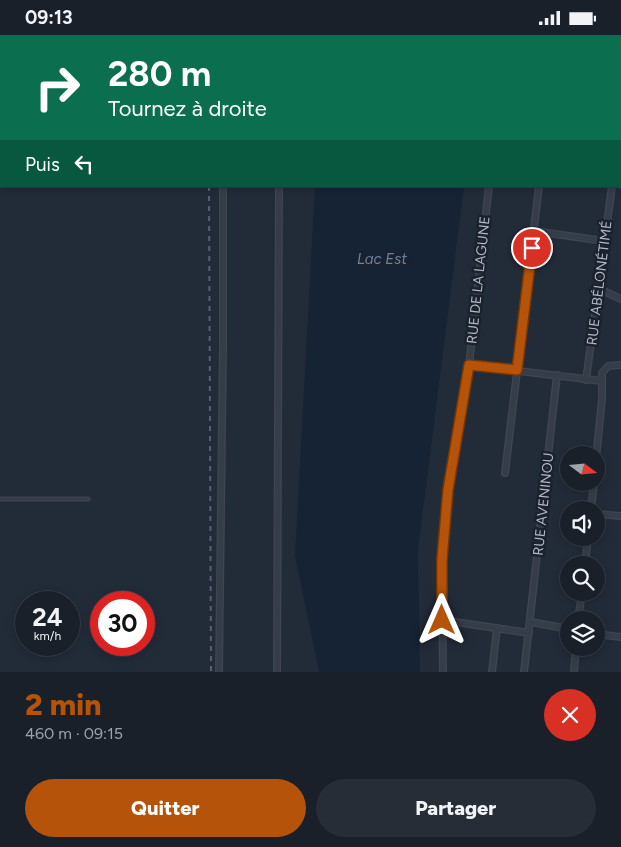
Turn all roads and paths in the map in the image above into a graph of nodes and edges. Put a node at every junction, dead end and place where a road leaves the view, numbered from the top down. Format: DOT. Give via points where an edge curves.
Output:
graph roads {
  1 [pos="223,187"];
  2 [pos="278,187"];
  3 [pos="489,187"];
  4 [pos="539,187"];
  5 [pos="612,187"];
  6 [pos="534,231"];
  7 [pos="604,241"];
  8 [pos="599,289"];
  9 [pos="621,299"];
  10 [pos="469,365"];
  11 [pos="621,365"];
  12 [pos="517,370"];
  13 [pos="557,375"];
  14 [pos="586,380"];
  15 [pos="602,381"];
  16 [pos="597,446"];
  17 [pos="505,473"];
  18 [pos="0,499"];
  19 [pos="88,499"];
  20 [pos="605,515"];
  21 [pos="621,516"];
  22 [pos="442,620"];
  23 [pos="531,622"];
  24 [pos="560,627"];
  25 [pos="497,628"];
  26 [pos="529,633"];
  27 [pos="605,635"];
  28 [pos="621,637"];
  29 [pos="575,656"];
  30 [pos="219,672"];
  31 [pos="277,672"];
  32 [pos="443,672"];
  33 [pos="492,672"];
  34 [pos="524,672"];
  35 [pos="574,672"];
  1 -- 30 [label="street"];
  2 -- 31 [label="street"];
  3 -- 10 [label="street, RUE DE LA LAGUNE"];
  4 -- 6 [label="street"];
  5 -- 7 [label="street, RUE ABÉLONÉTIMÉ"];
  6 -- 7 [label="street"];
  6 -- 12 [label="street"];
  7 -- 8 [label="street, RUE ABÉLONÉTIMÉ"];
  8 -- 9 [label="street"];
  8 -- 14 [label="street, RUE ABÉLONÉTIMÉ"];
  10 -- 12 [label="street"];
  10 -- 22 [label="street, RUE DE LA LAGUNE" via="448,490 442,559"];
  11 -- 15 [label="street" via="604,369"];
  12 -- 13 [label="street"];
  12 -- 17 [label="street"];
  13 -- 14 [label="street"];
  13 -- 23 [label="street, RUE AVENINOU"];
  14 -- 15 [label="street"];
  15 -- 16 [label="street"];
  18 -- 19 [label="lane"];
  20 -- 21 [label="street"];
  22 -- 25 [label="street"];
  22 -- 32 [label="street, RUE DE LA LAGUNE"];
  23 -- 24 [label="street"];
  23 -- 26 [label="street, RUE AVENINOU"];
  25 -- 26 [label="street"];
  25 -- 33 [label="street"];
  26 -- 34 [label="street, RUE AVENINOU"];
  27 -- 28 [label="street"];
  29 -- 35 [label="street"];
}
